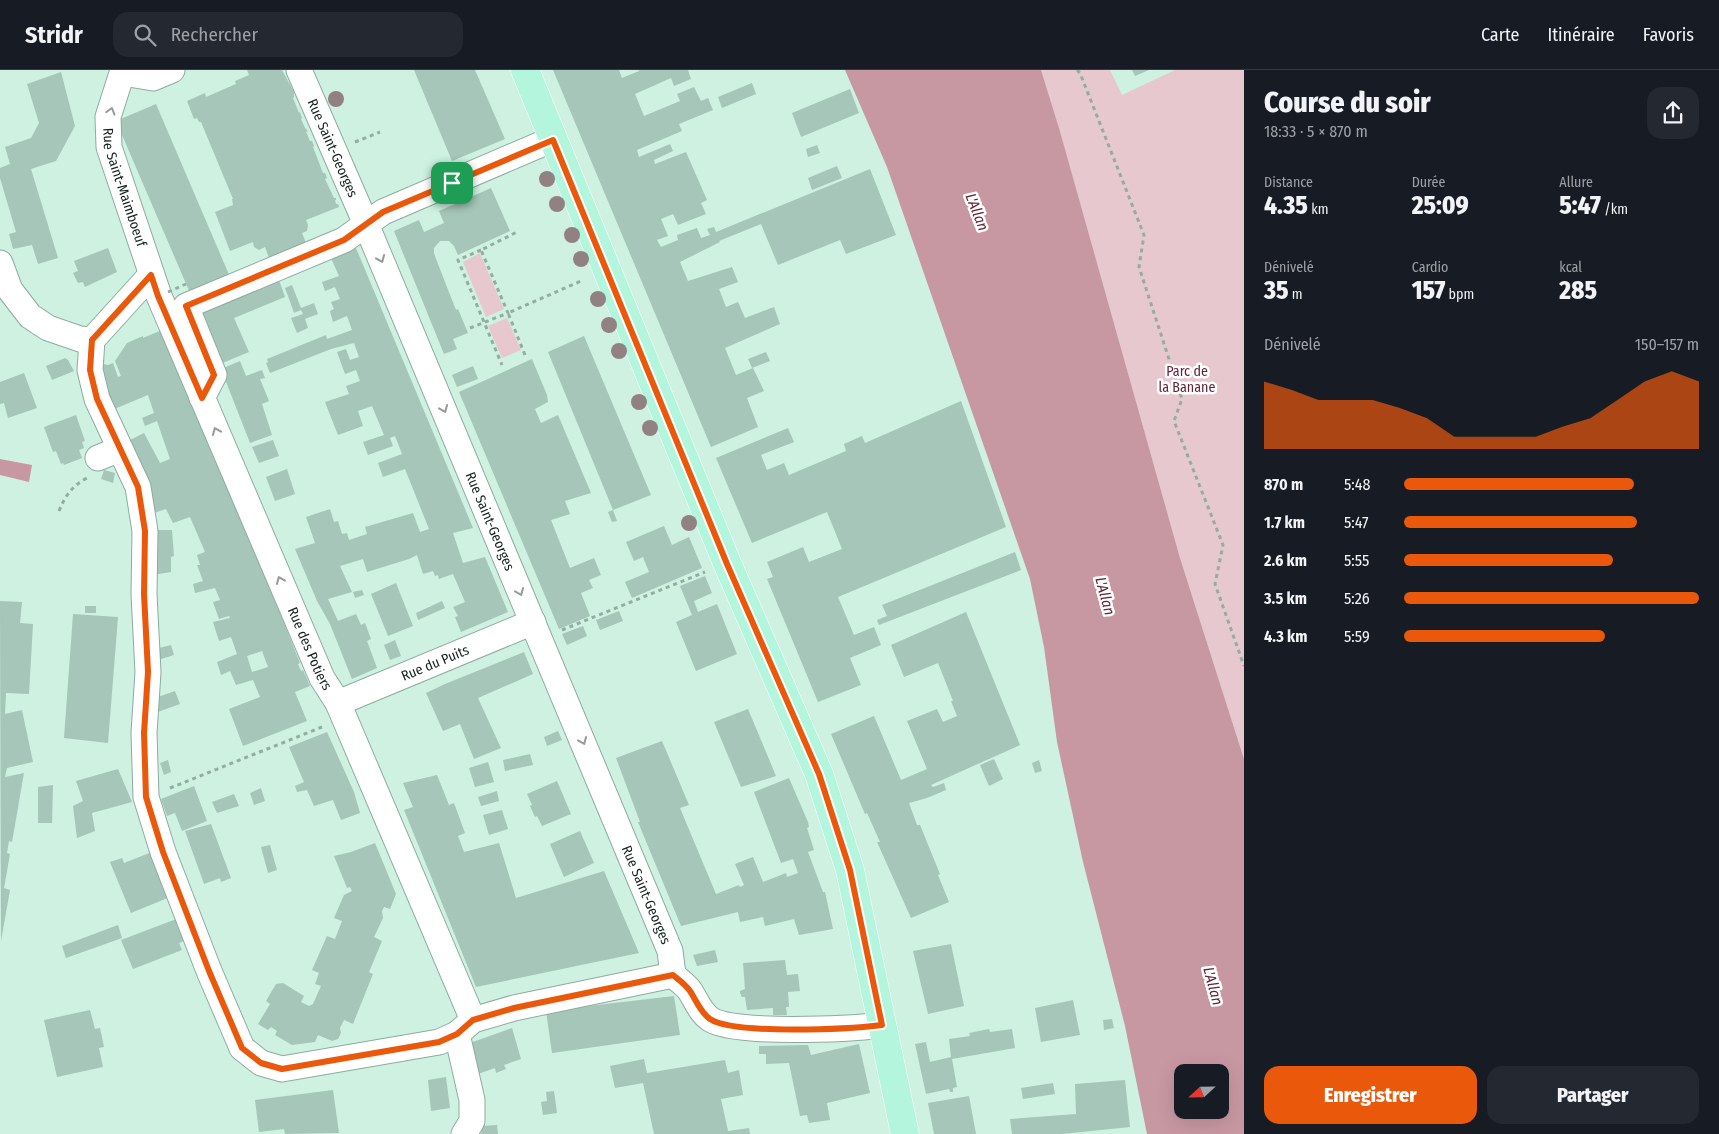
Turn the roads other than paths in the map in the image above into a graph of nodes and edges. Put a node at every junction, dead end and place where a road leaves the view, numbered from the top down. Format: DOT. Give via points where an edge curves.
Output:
graph roads {
  1 [pos="172,70"];
  2 [pos="299,70"];
  3 [pos="525,70"];
  4 [pos="123,71"];
  5 [pos="553,140"];
  6 [pos="366,224"];
  7 [pos="0,263"];
  8 [pos="160,283"];
  9 [pos="92,340"];
  10 [pos="202,398"];
  11 [pos="536,631"];
  12 [pos="341,711"];
  13 [pos="673,975"];
  14 [pos="882,1025"];
  15 [pos="465,1027"];
  16 [pos="464,1134"];
  17 [pos="905,1134"];
  1 -- 4 [label="street" via="152,78"];
  2 -- 6 [label="street, Rue Saint-Georges"];
  3 -- 5 [label="main road"];
  8 -- 4 [label="street, Rue Saint-Maimboeuf, one-way" via="109,147 108,117"];
  5 -- 6 [label="street" via="383,212"];
  5 -- 14 [label="main road" via="727,564 819,774 850,870"];
  6 -- 10 [label="street" via="344,240 186,306 214,375"];
  6 -- 11 [label="street, Rue Saint-Georges, one-way"];
  7 -- 9 [label="street" via="10,290 30,316 48,328"];
  8 -- 9 [label="street"];
  8 -- 10 [label="street, Rue des Potiers" via="158,296"];
  9 -- 15 [label="street" via="90,370 104,460 138,487 145,531 146,797 163,852 242,1048 261,1063 282,1069 439,1042"];
  12 -- 10 [label="street, Rue des Potiers, one-way" via="322,678"];
  11 -- 12 [label="street, Rue du Puits"];
  11 -- 13 [label="street, Rue Saint-Georges, one-way" via="670,951"];
  12 -- 15 [label="street, Rue des Potiers"];
  13 -- 14 [label="street" via="689,989 710,1018 725,1025 855,1028"];
  13 -- 15 [label="street" via="514,1008"];
  14 -- 17 [label="main road"];
  15 -- 16 [label="street, Rue des Potiers" via="472,1121"];
}
